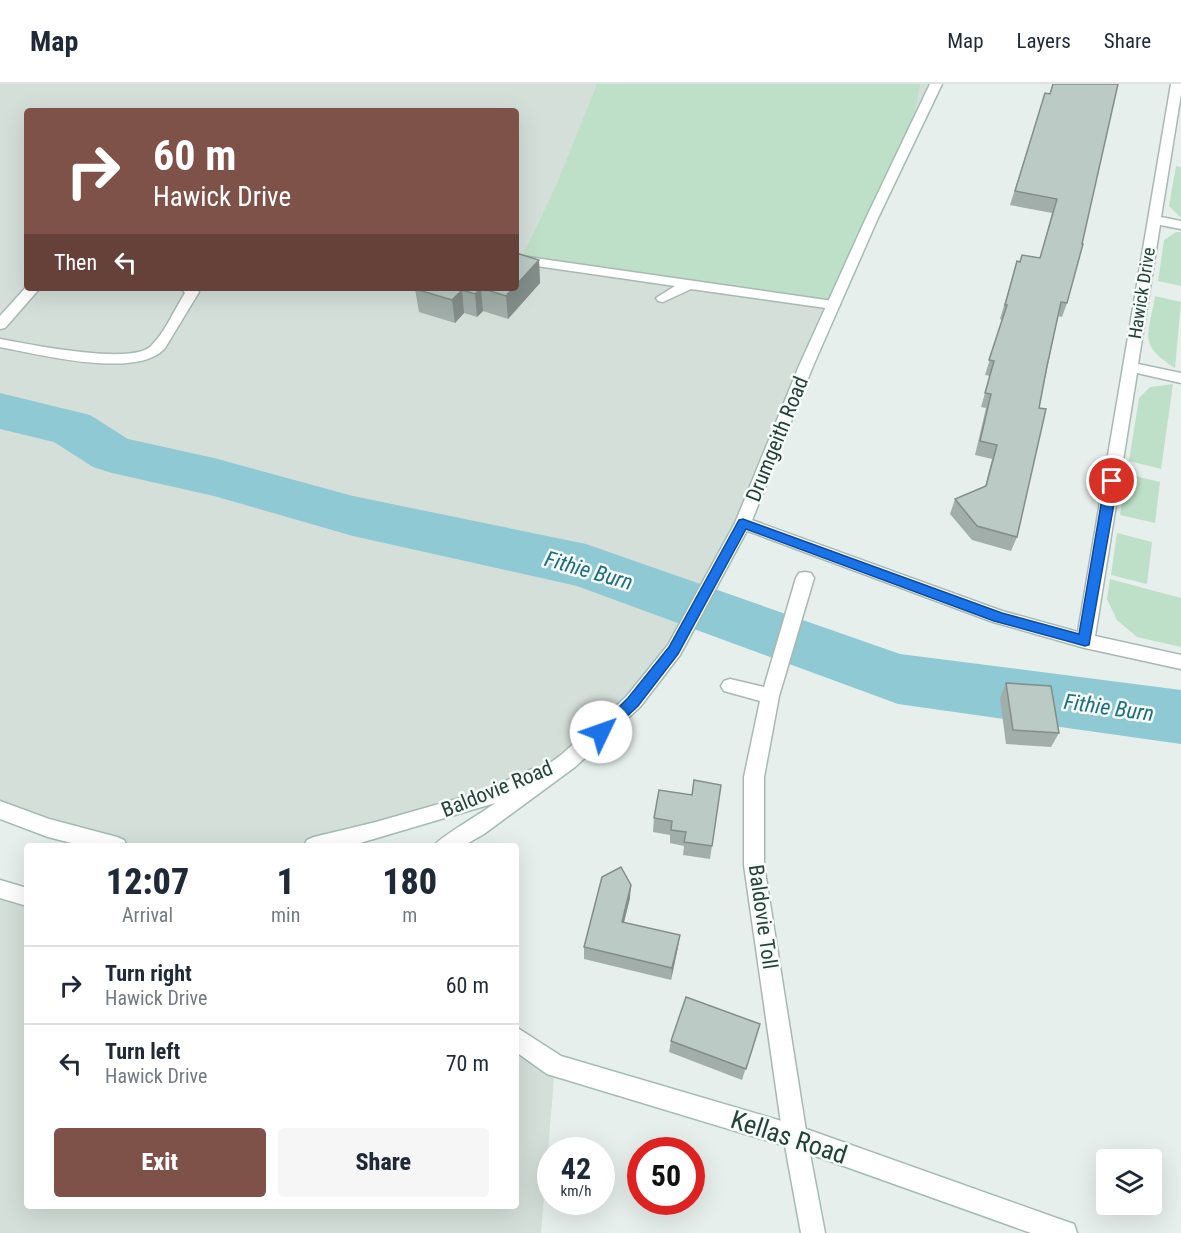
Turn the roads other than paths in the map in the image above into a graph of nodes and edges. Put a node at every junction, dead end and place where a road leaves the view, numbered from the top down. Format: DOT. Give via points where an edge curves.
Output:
graph roads {
  1 [pos="936,84"];
  2 [pos="1177,84"];
  3 [pos="1177,104"];
  4 [pos="1154,220"];
  5 [pos="1181,225"];
  6 [pos="521,260"];
  7 [pos="690,284"];
  8 [pos="30,291"];
  9 [pos="191,291"];
  10 [pos="663,298"];
  11 [pos="833,305"];
  12 [pos="0,325"];
  13 [pos="0,344"];
  14 [pos="1130,367"];
  15 [pos="1181,378"];
  16 [pos="743,523"];
  17 [pos="805,578"];
  18 [pos="1085,641"];
  19 [pos="1181,662"];
  20 [pos="730,687"];
  21 [pos="770,696"];
  22 [pos="568,761"];
  23 [pos="0,810"];
  24 [pos="377,838"];
  25 [pos="106,843"];
  26 [pos="338,843"];
  27 [pos="450,843"];
  28 [pos="0,889"];
  29 [pos="24,896"];
  30 [pos="519,1040"];
  31 [pos="795,1137"];
  32 [pos="813,1233"];
  33 [pos="1065,1233"];
  1 -- 11 [label="main road, Drumgeith Road"];
  2 -- 3 [label="main road, Hawick Drive"];
  3 -- 4 [label="main road, Hawick Drive"];
  4 -- 5 [label="main road, Hawick Drive"];
  4 -- 14 [label="main road, Hawick Drive"];
  6 -- 7 [label="main road"];
  7 -- 10 [label="main road"];
  7 -- 11 [label="main road"];
  8 -- 12 [label="main road"];
  9 -- 13 [label="main road" via="153,352 135,360"];
  11 -- 16 [label="main road, Drumgeith Road"];
  14 -- 15 [label="main road, Hawick Drive"];
  14 -- 18 [label="main road, Hawick Drive"];
  16 -- 18 [label="main road" via="999,617"];
  16 -- 22 [label="main road, Drumgeith Road" via="674,650 633,702"];
  17 -- 21 [label="main road, Baldovie Toll"];
  18 -- 19 [label="main road"];
  20 -- 21 [label="main road"];
  21 -- 31 [label="main road, Baldovie Toll" via="754,777 754,865"];
  22 -- 24 [label="main road, Baldovie Road" via="485,799"];
  22 -- 27 [label="main road, Baldovie Road" via="477,828"];
  23 -- 25 [label="main road"];
  24 -- 26 [label="main road, Baldovie Road"];
  28 -- 29 [label="main road"];
  30 -- 31 [label="main road, Kellas Road" via="555,1066"];
  31 -- 32 [label="main road, Baldovie Toll"];
  31 -- 33 [label="main road, Kellas Road"];
}
